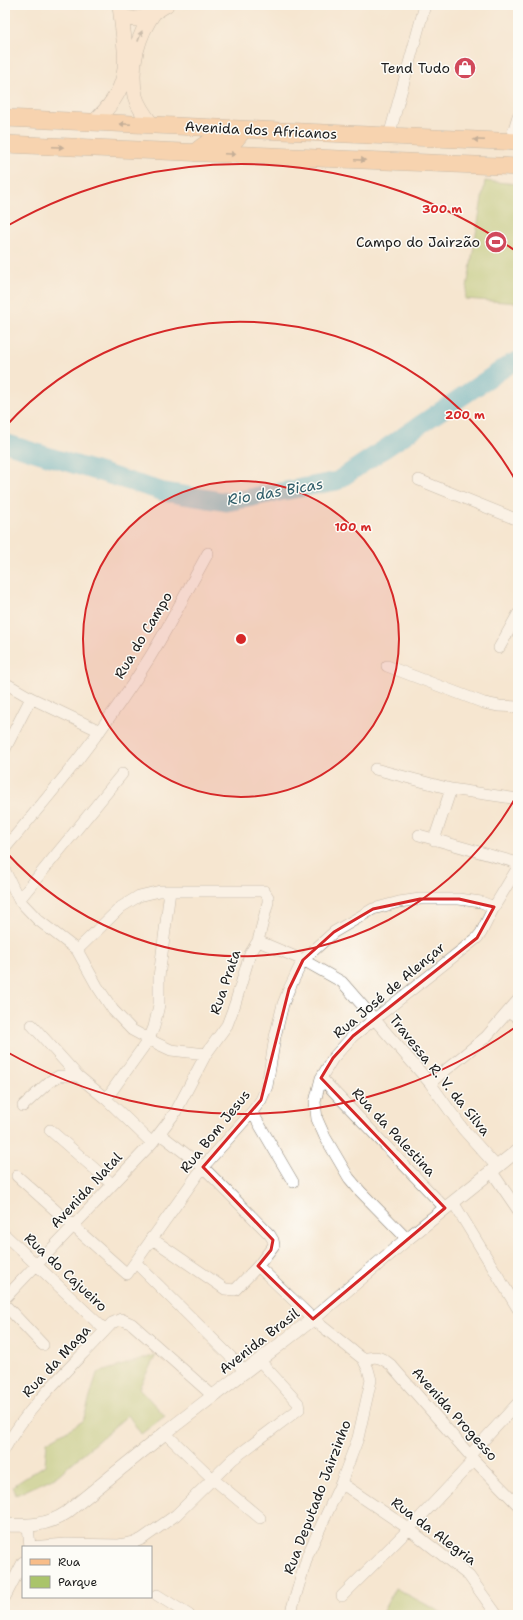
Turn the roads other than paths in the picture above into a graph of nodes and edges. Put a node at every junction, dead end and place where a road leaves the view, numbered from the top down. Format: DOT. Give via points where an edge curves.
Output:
graph roads {
  1 [pos="425,5"];
  2 [pos="160,8"];
  3 [pos="120,10"];
  4 [pos="518,116"];
  5 [pos="5,118"];
  6 [pos="44,120"];
  7 [pos="94,122"];
  8 [pos="152,125"];
  9 [pos="239,129"];
  10 [pos="389,136"];
  11 [pos="514,142"];
  12 [pos="5,144"];
  13 [pos="26,145"];
  14 [pos="195,152"];
  15 [pos="518,167"];
  16 [pos="419,480"];
  17 [pos="518,520"];
  18 [pos="208,553"];
  19 [pos="518,614"];
  20 [pos="499,648"];
  21 [pos="387,666"];
  22 [pos="5,683"];
  23 [pos="31,698"];
  24 [pos="518,706"];
  25 [pos="100,731"];
  26 [pos="5,749"];
  27 [pos="375,769"];
  28 [pos="122,774"];
  29 [pos="451,789"];
  30 [pos="518,799"];
  31 [pos="419,835"];
  32 [pos="434,840"];
  33 [pos="5,848"];
  34 [pos="518,863"];
  35 [pos="518,867"];
  36 [pos="5,871"];
  37 [pos="170,891"];
  38 [pos="20,900"];
  39 [pos="494,907"];
  40 [pos="258,941"];
  41 [pos="77,950"];
  42 [pos="303,960"];
  43 [pos="518,1000"];
  44 [pos="509,1011"];
  45 [pos="375,1018"];
  46 [pos="518,1018"];
  47 [pos="32,1026"];
  48 [pos="149,1039"];
  49 [pos="206,1054"];
  50 [pos="78,1076"];
  51 [pos="321,1078"];
  52 [pos="430,1083"];
  53 [pos="106,1099"];
  54 [pos="182,1099"];
  55 [pos="23,1106"];
  56 [pos="252,1112"];
  57 [pos="50,1130"];
  58 [pos="160,1134"];
  59 [pos="152,1143"];
  60 [pos="518,1150"];
  61 [pos="203,1167"];
  62 [pos="494,1170"];
  63 [pos="18,1176"];
  64 [pos="293,1182"];
  65 [pos="112,1184"];
  66 [pos="449,1205"];
  67 [pos="518,1210"];
  68 [pos="74,1225"];
  69 [pos="5,1235"];
  70 [pos="151,1238"];
  71 [pos="407,1239"];
  72 [pos="136,1263"];
  73 [pos="36,1264"];
  74 [pos="258,1266"];
  75 [pos="5,1298"];
  76 [pos="5,1305"];
  77 [pos="518,1309"];
  78 [pos="314,1318"];
  79 [pos="121,1319"];
  80 [pos="105,1330"];
  81 [pos="43,1345"];
  82 [pos="363,1359"];
  83 [pos="260,1361"];
  84 [pos="246,1371"];
  85 [pos="213,1396"];
  86 [pos="518,1403"];
  87 [pos="165,1433"];
  88 [pos="5,1448"];
  89 [pos="472,1458"];
  90 [pos="212,1478"];
  91 [pos="341,1482"];
  92 [pos="518,1505"];
  93 [pos="260,1518"];
  94 [pos="5,1525"];
  95 [pos="28,1526"];
  96 [pos="409,1529"];
  97 [pos="30,1546"];
  98 [pos="42,1546"];
  99 [pos="22,1564"];
  100 [pos="157,1595"];
  101 [pos="342,1596"];
  102 [pos="5,1597"];
  103 [pos="188,1615"];
  104 [pos="290,1615"];
  105 [pos="497,1615"];
  1 -- 10 [label="street"];
  2 -- 3 [label="main road" via="135,20"];
  8 -- 2 [label="main road, one-way" via="135,97 134,77 138,43 144,26"];
  3 -- 7 [label="main road" via="125,47 124,78 114,101"];
  4 -- 11 [label="street"];
  5 -- 6 [label="main road, Avenida dos Africanos"];
  6 -- 7 [label="main road, Avenida dos Africanos"];
  6 -- 13 [label="main road" via="33,122 26,127"];
  8 -- 7 [label="main road, Avenida dos Africanos, one-way"];
  8 -- 9 [label="main road, Avenida dos Africanos"];
  9 -- 10 [label="main road, Avenida dos Africanos"];
  9 -- 14 [label="main road" via="240,134 235,140 212,141"];
  11 -- 10 [label="main road, Avenida dos Africanos, one-way"];
  12 -- 13 [label="main road, Avenida dos Africanos"];
  13 -- 14 [label="main road, Avenida dos Africanos, one-way"];
  14 -- 15 [label="main road, Avenida dos Africanos, one-way"];
  16 -- 17 [label="street"];
  18 -- 25 [label="street, Rua do Campo" via="150,657"];
  19 -- 20 [label="street"];
  21 -- 24 [label="street" via="484,703"];
  22 -- 23 [label="street"];
  23 -- 25 [label="street"];
  23 -- 26 [label="street"];
  25 -- 33 [label="street, Rua do Campo"];
  27 -- 29 [label="street"];
  28 -- 38 [label="street"];
  29 -- 30 [label="street"];
  29 -- 32 [label="street"];
  31 -- 32 [label="street"];
  32 -- 34 [label="street"];
  35 -- 39 [label="street, Rua José de Alençar"];
  36 -- 38 [label="street"];
  37 -- 40 [label="street, Rua Prata" via="264,891 268,902"];
  37 -- 41 [label="street" via="139,896 121,907"];
  37 -- 48 [label="street" via="159,978 159,1005"];
  38 -- 41 [label="street" via="38,920"];
  39 -- 42 [label="street, Rua Bom Jesus" via="459,899 420,899 373,909 334,932"];
  39 -- 45 [label="street, Rua José de Alençar" via="477,938"];
  40 -- 42 [label="street, Travessa R. V. da Silva"];
  40 -- 49 [label="street, Rua Prata" via="250,954 227,1025"];
  41 -- 48 [label="street" via="113,1010 132,1030"];
  42 -- 45 [label="street, Travessa R. V. da Silva" via="342,982"];
  42 -- 56 [label="street, Rua Bom Jesus" via="283,1004 267,1086"];
  43 -- 44 [label="street"];
  44 -- 46 [label="street"];
  44 -- 52 [label="street" via="486,1037"];
  45 -- 51 [label="street, Rua José de Alençar" via="338,1052"];
  45 -- 52 [label="street, Travessa R. V. da Silva"];
  47 -- 50 [label="street"];
  48 -- 49 [label="street" via="170,1050"];
  48 -- 53 [label="street"];
  49 -- 54 [label="street, Rua Prata"];
  50 -- 53 [label="street"];
  50 -- 55 [label="street" via="59,1076"];
  51 -- 66 [label="street, Rua da Palestina"];
  51 -- 71 [label="street, Rua José de Alençar" via="315,1102 317,1119 325,1137 356,1187"];
  52 -- 62 [label="street, Travessa R. V. da Silva"];
  53 -- 59 [label="street"];
  54 -- 58 [label="street, Avenida Natal"];
  56 -- 61 [label="street, Rua Bom Jesus"];
  56 -- 64 [label="street"];
  57 -- 65 [label="street"];
  58 -- 59 [label="street, Avenida Natal"];
  58 -- 61 [label="street"];
  59 -- 65 [label="street, Avenida Natal"];
  60 -- 62 [label="street, Avenida Brasil"];
  61 -- 70 [label="street, Rua Bom Jesus"];
  61 -- 74 [label="street" via="273,1240 274,1245"];
  62 -- 66 [label="street, Avenida Brasil"];
  62 -- 67 [label="street, Travessa R. V. da Silva"];
  63 -- 68 [label="street"];
  65 -- 68 [label="street, Avenida Natal"];
  66 -- 71 [label="street, Avenida Brasil"];
  66 -- 77 [label="street, Rua da Palestina"];
  68 -- 72 [label="street" via="127,1274"];
  68 -- 73 [label="street, Avenida Natal"];
  69 -- 73 [label="street, Rua do Cajueiro"];
  70 -- 72 [label="street"];
  70 -- 74 [label="street" via="225,1289 235,1290"];
  71 -- 78 [label="street, Avenida Brasil"];
  72 -- 84 [label="street"];
  73 -- 75 [label="street, Avenida Natal"];
  73 -- 80 [label="street, Rua do Cajueiro"];
  74 -- 78 [label="street, Rua Deputado Jairzinho"];
  76 -- 81 [label="street"];
  78 -- 82 [label="street, Rua Deputado Jairzinho"];
  78 -- 83 [label="street, Avenida Brasil"];
  79 -- 80 [label="street, Rua da Maga"];
  79 -- 85 [label="street, Rua do Cajueiro" via="132,1324"];
  80 -- 88 [label="street, Rua da Maga" via="32,1409"];
  82 -- 89 [label="street, Avenida Progesso" via="383,1358 391,1365"];
  82 -- 91 [label="street, Rua Deputado Jairzinho" via="371,1380 358,1438"];
  83 -- 84 [label="street, Avenida Brasil"];
  83 -- 90 [label="street" via="298,1403 299,1408"];
  84 -- 85 [label="street, Avenida Brasil"];
  85 -- 87 [label="street, Avenida Brasil"];
  86 -- 89 [label="street"];
  87 -- 90 [label="street"];
  87 -- 95 [label="street, Avenida Brasil" via="66,1513 54,1520"];
  89 -- 92 [label="street, Avenida Progesso"];
  89 -- 96 [label="street"];
  90 -- 93 [label="street"];
  90 -- 98 [label="street" via="176,1515 135,1542 120,1545"];
  91 -- 96 [label="street, Rua da Alegria"];
  91 -- 104 [label="street, Rua Deputado Jairzinho" via="308,1554"];
  94 -- 95 [label="street, Avenida Brasil"];
  95 -- 97 [label="street"];
  96 -- 101 [label="street"];
  96 -- 105 [label="street, Rua da Alegria" via="469,1576"];
  99 -- 102 [label="street"];
  100 -- 103 [label="street"];
}
